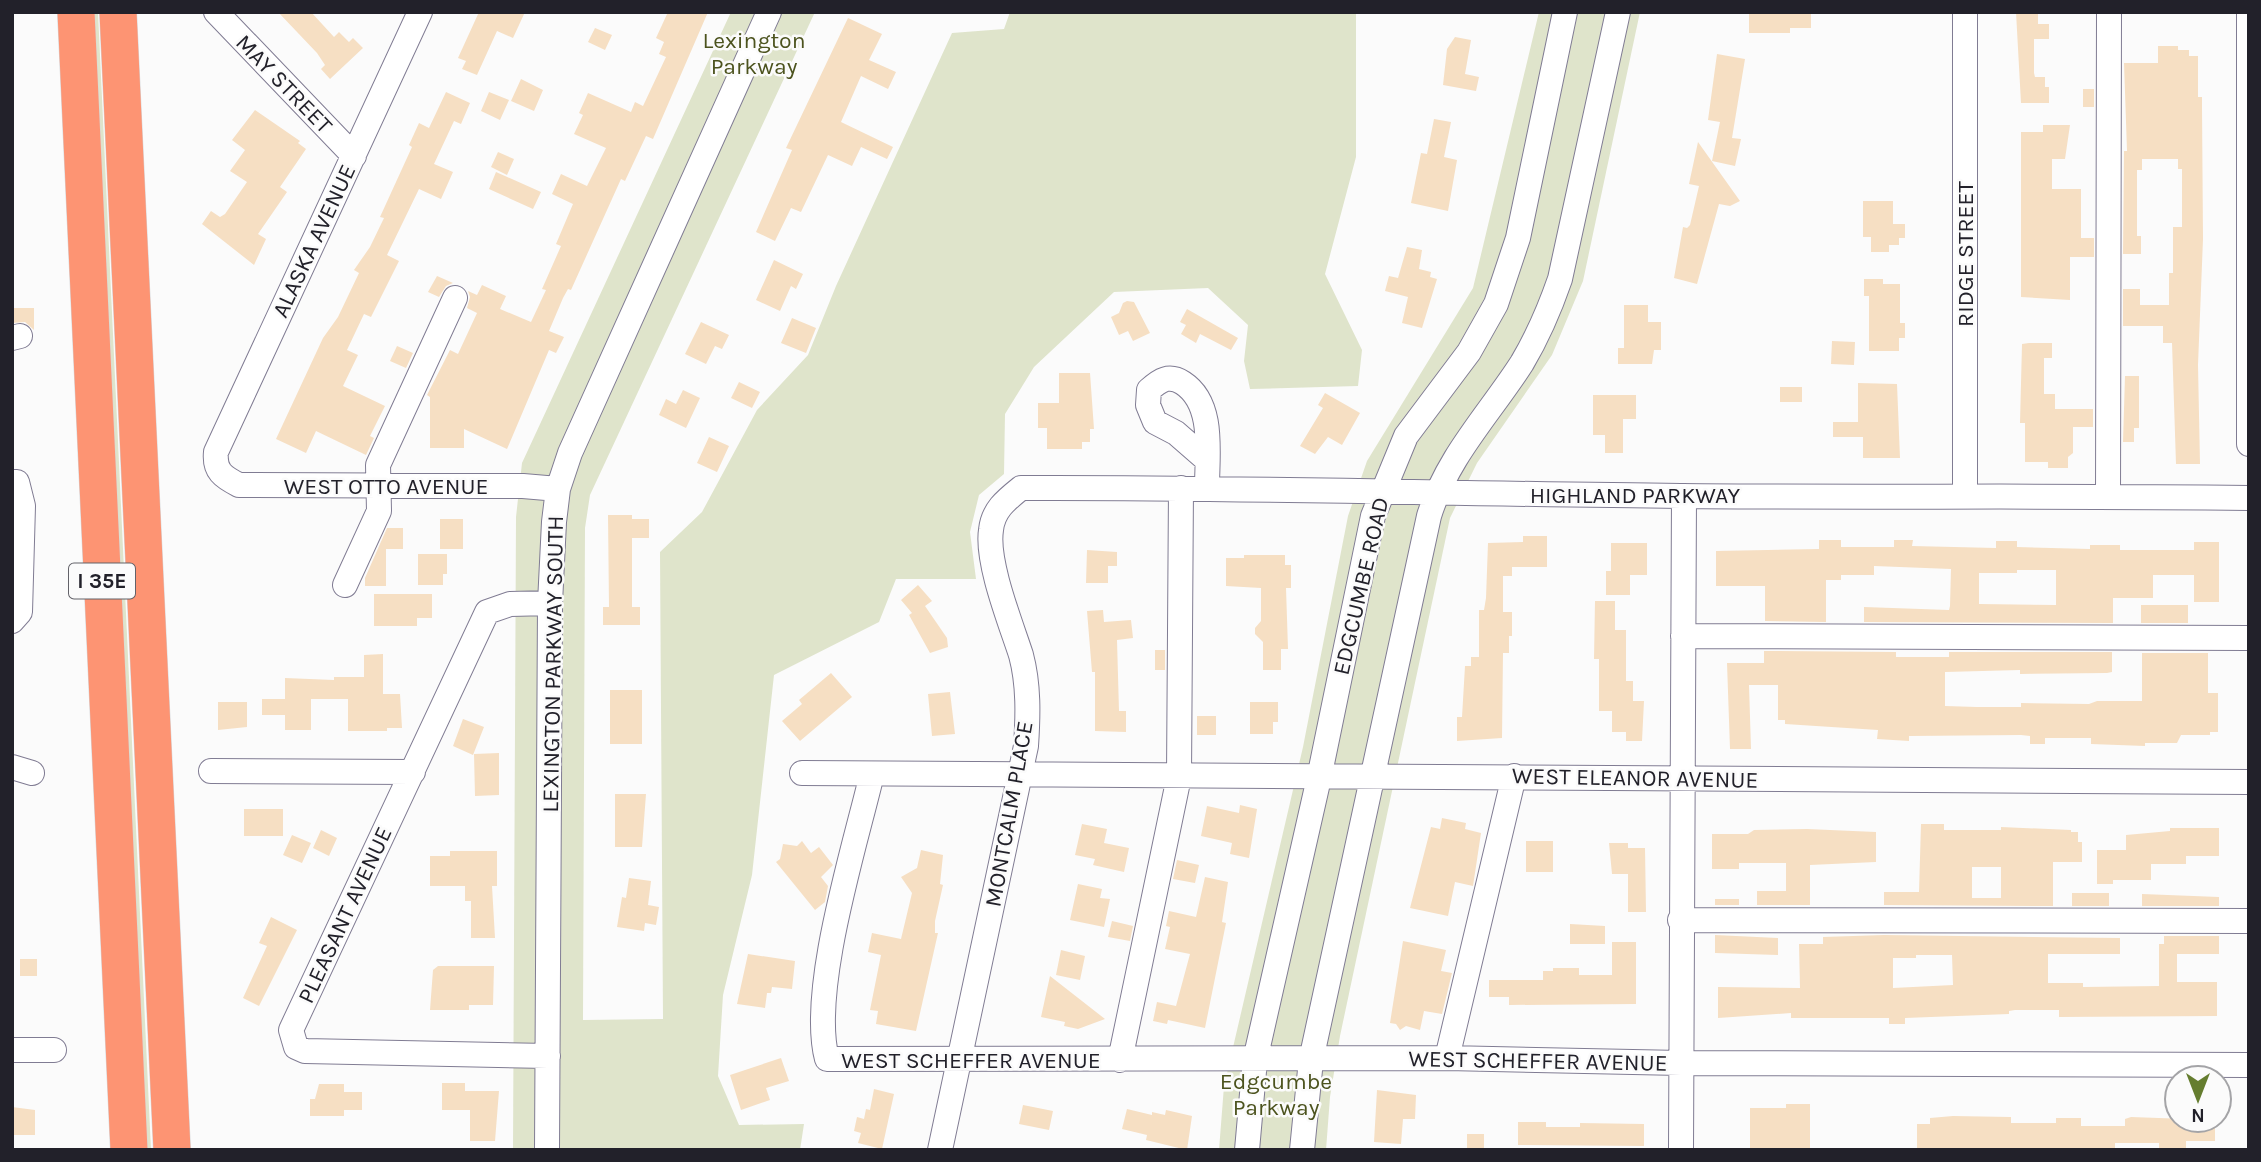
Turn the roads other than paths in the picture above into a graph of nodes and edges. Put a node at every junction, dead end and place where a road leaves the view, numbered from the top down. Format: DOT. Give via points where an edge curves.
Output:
graph roads {
  1 [pos="76,12"];
  2 [pos="118,12"];
  3 [pos="134,12"];
  4 [pos="216,12"];
  5 [pos="420,12"];
  6 [pos="769,12"];
  7 [pos="1565,12"];
  8 [pos="1618,12"];
  9 [pos="1965,12"];
  10 [pos="2109,12"];
  11 [pos="2249,12"];
  12 [pos="354,156"];
  13 [pos="128,199"];
  14 [pos="2248,211"];
  15 [pos="455,298"];
  16 [pos="2248,354"];
  17 [pos="2249,444"];
  18 [pos="1207,460"];
  19 [pos="218,470"];
  20 [pos="15,482"];
  21 [pos="377,486"];
  22 [pos="1207,487"];
  23 [pos="1021,488"];
  24 [pos="1181,488"];
  25 [pos="558,489"];
  26 [pos="1381,493"];
  27 [pos="1436,493"];
  28 [pos="1965,495"];
  29 [pos="1684,496"];
  30 [pos="2108,497"];
  31 [pos="2249,498"];
  32 [pos="345,585"];
  33 [pos="550,603"];
  34 [pos="12,621"];
  35 [pos="1683,636"];
  36 [pos="2249,638"];
  37 [pos="211,771"];
  38 [pos="413,772"];
  39 [pos="802,773"];
  40 [pos="872,774"];
  41 [pos="1374,774"];
  42 [pos="1021,775"];
  43 [pos="1514,776"];
  44 [pos="1179,777"];
  45 [pos="1319,778"];
  46 [pos="1683,779"];
  47 [pos="2249,782"];
  48 [pos="1680,920"];
  49 [pos="2249,921"];
  50 [pos="12,1050"];
  51 [pos="54,1050"];
  52 [pos="548,1056"];
  53 [pos="961,1058"];
  54 [pos="1447,1058"];
  55 [pos="1120,1060"];
  56 [pos="1255,1060"];
  57 [pos="1311,1060"];
  58 [pos="1681,1063"];
  59 [pos="2249,1065"];
  60 [pos="129,1150"];
  61 [pos="172,1150"];
  62 [pos="547,1150"];
  63 [pos="940,1150"];
  64 [pos="1247,1150"];
  65 [pos="1302,1150"];
  66 [pos="1681,1150"];
  1 -- 60 [label="highway, I 35E"];
  2 -- 13 [label="highway, I 35E"];
  3 -- 13 [label="highway"];
  4 -- 12 [label="street, MAY STREET"];
  5 -- 12 [label="street, ALASKA AVENUE"];
  6 -- 25 [label="street, LEXINGTON PARKWAY SOUTH" via="570,453"];
  7 -- 26 [label="street, EDGCUMBE ROAD" via="1518,238 1496,304 1469,352 1406,436"];
  8 -- 27 [label="street" via="1552,304 1521,363"];
  9 -- 28 [label="street, RIDGE STREET"];
  10 -- 30 [label="street"];
  11 -- 14 [label="street"];
  12 -- 19 [label="street, ALASKA AVENUE" via="216,452"];
  13 -- 61 [label="highway, I 35E"];
  14 -- 16 [label="street"];
  15 -- 21 [label="street" via="378,465"];
  16 -- 17 [label="street"];
  18 -- 22 [label="street"];
  19 -- 21 [label="street, WEST OTTO AVENUE" via="239,485"];
  20 -- 34 [label="street" via="23,506 20,612"];
  21 -- 25 [label="street, WEST OTTO AVENUE"];
  21 -- 32 [label="street" via="379,511"];
  22 -- 24 [label="street, HIGHLAND PARKWAY"];
  22 -- 26 [label="street, HIGHLAND PARKWAY"];
  23 -- 24 [label="street, HIGHLAND PARKWAY"];
  23 -- 42 [label="street, MONTCALM PLACE" via="998,507 990,531 1027,691"];
  24 -- 44 [label="street"];
  25 -- 33 [label="street, LEXINGTON PARKWAY SOUTH"];
  26 -- 27 [label="street, HIGHLAND PARKWAY"];
  26 -- 45 [label="street, EDGCUMBE ROAD"];
  27 -- 29 [label="street, HIGHLAND PARKWAY"];
  27 -- 41 [label="street"];
  28 -- 29 [label="street, HIGHLAND PARKWAY"];
  28 -- 30 [label="street, HIGHLAND PARKWAY"];
  29 -- 35 [label="street"];
  30 -- 31 [label="street, HIGHLAND PARKWAY"];
  33 -- 38 [label="street, PLEASANT AVENUE" via="510,604 487,612"];
  33 -- 52 [label="street, LEXINGTON PARKWAY SOUTH"];
  35 -- 36 [label="street"];
  35 -- 46 [label="street"];
  37 -- 38 [label="street"];
  38 -- 52 [label="street, PLEASANT AVENUE" via="291,1038 305,1051"];
  39 -- 40 [label="street, WEST ELEANOR AVENUE"];
  40 -- 42 [label="street, WEST ELEANOR AVENUE"];
  40 -- 53 [label="street, WEST SCHEFFER AVENUE" via="835,934 821,1024 827,1059"];
  41 -- 43 [label="street, WEST ELEANOR AVENUE"];
  41 -- 45 [label="street, WEST ELEANOR AVENUE"];
  41 -- 57 [label="street"];
  42 -- 44 [label="street, WEST ELEANOR AVENUE"];
  42 -- 53 [label="street, MONTCALM PLACE"];
  43 -- 46 [label="street, WEST ELEANOR AVENUE"];
  43 -- 54 [label="street"];
  44 -- 45 [label="street, WEST ELEANOR AVENUE"];
  44 -- 55 [label="street"];
  45 -- 56 [label="street, EDGCUMBE ROAD"];
  46 -- 47 [label="street, WEST ELEANOR AVENUE"];
  46 -- 48 [label="street"];
  48 -- 49 [label="street"];
  48 -- 58 [label="street"];
  50 -- 51 [label="street"];
  52 -- 62 [label="street, LEXINGTON PARKWAY SOUTH"];
  53 -- 55 [label="street, WEST SCHEFFER AVENUE"];
  53 -- 63 [label="street, MONTCALM PLACE"];
  54 -- 57 [label="street, WEST SCHEFFER AVENUE"];
  54 -- 58 [label="street, WEST SCHEFFER AVENUE"];
  55 -- 56 [label="street, WEST SCHEFFER AVENUE"];
  56 -- 57 [label="street, WEST SCHEFFER AVENUE"];
  56 -- 64 [label="street, EDGCUMBE ROAD"];
  57 -- 65 [label="street"];
  58 -- 59 [label="street, WEST SCHEFFER AVENUE"];
  58 -- 66 [label="street"];
}
